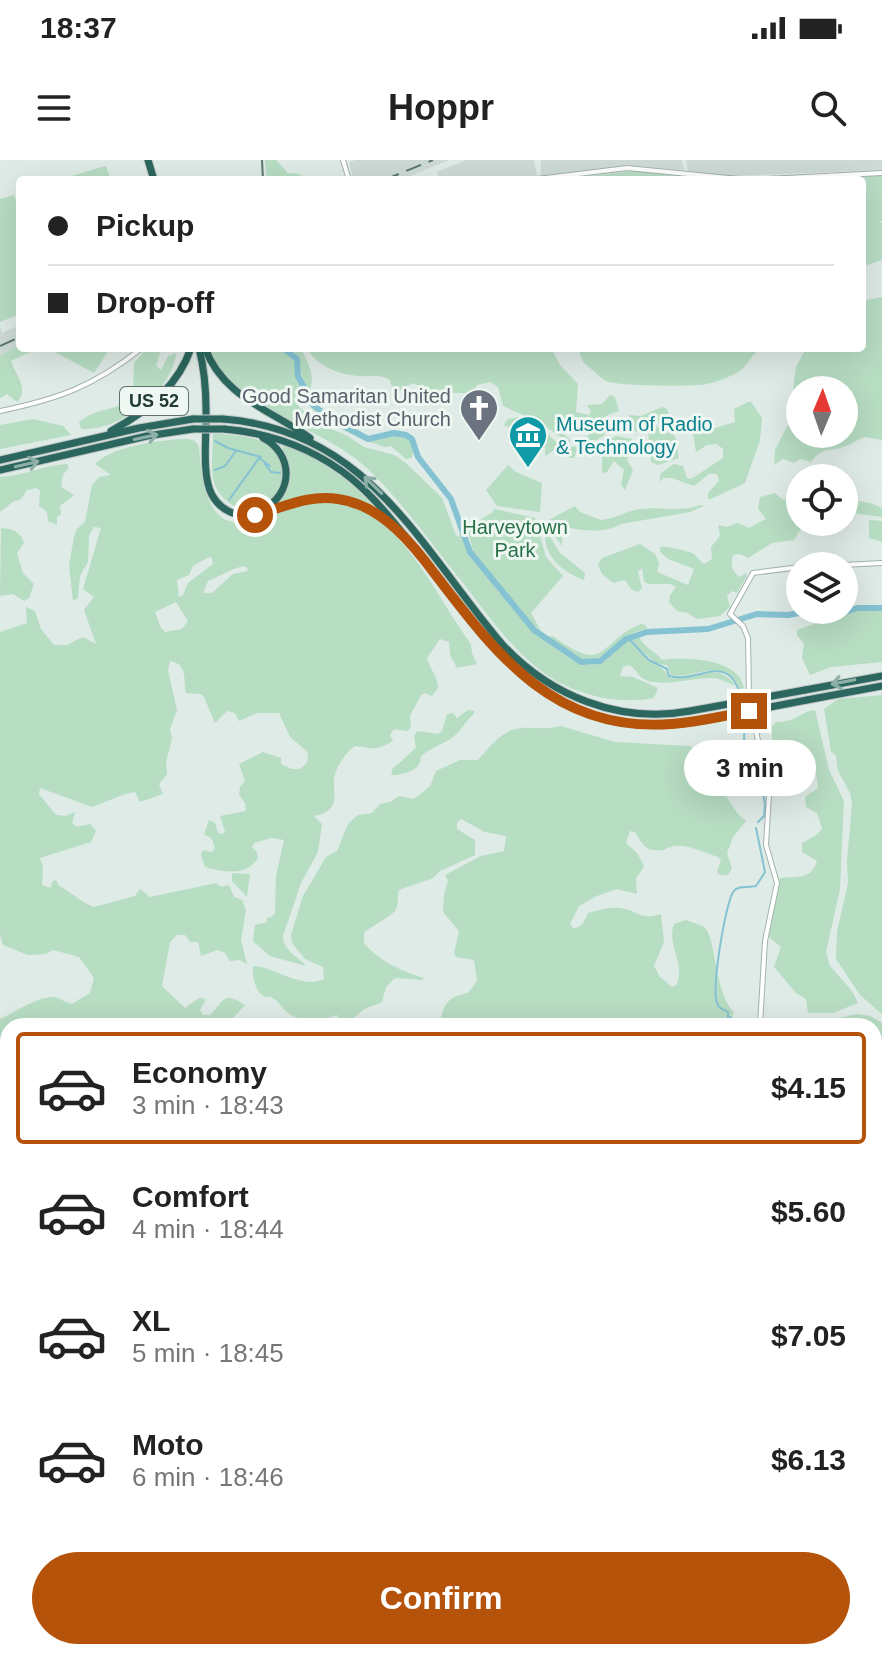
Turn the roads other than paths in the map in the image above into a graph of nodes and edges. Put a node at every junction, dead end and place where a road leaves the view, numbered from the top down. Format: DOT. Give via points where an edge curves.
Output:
graph roads {
  1 [pos="882,173"];
  2 [pos="564,176"];
  3 [pos="711,176"];
  4 [pos="825,176"];
  5 [pos="136,352"];
  6 [pos="189,352"];
  7 [pos="202,352"];
  8 [pos="203,352"];
  9 [pos="204,352"];
  10 [pos="0,411"];
  11 [pos="246,432"];
  12 [pos="98,437"];
  13 [pos="321,447"];
  14 [pos="0,460"];
  15 [pos="0,470"];
  16 [pos="410,543"];
  17 [pos="882,563"];
  18 [pos="858,564"];
  19 [pos="786,569"];
  20 [pos="882,676"];
  21 [pos="882,686"];
  22 [pos="760,1018"];
  1 -- 4 [label="street"];
  2 -- 3 [label="street" via="634,168"];
  5 -- 10 [label="street" via="78,390"];
  6 -- 12 [label="highway, US 52" via="159,397"];
  7 -- 16 [label="highway" via="207,481 220,505 249,516 313,498 342,499 376,513"];
  8 -- 11 [label="highway, US 52" via="211,484 225,505 246,513 274,502 287,475 277,448"];
  9 -- 13 [label="highway" via="231,389"];
  15 -- 11 [label="highway, one-way, bridge" via="193,429"];
  11 -- 16 [label="highway" via="295,446 340,470"];
  12 -- 13 [label="highway, bridge" via="193,419 223,419 278,429"];
  12 -- 14 [label="highway"];
  20 -- 13 [label="highway, one-way, bridge" via="647,714 574,697 540,677 502,644 382,493"];
  16 -- 21 [label="highway, bridge" via="502,658 547,694 582,711 619,722 658,725"];
  17 -- 18 [label="street"];
  19 -- 22 [label="street" via="753,573 730,614 748,638 749,696 769,795 766,845 777,883 765,941"];
}
